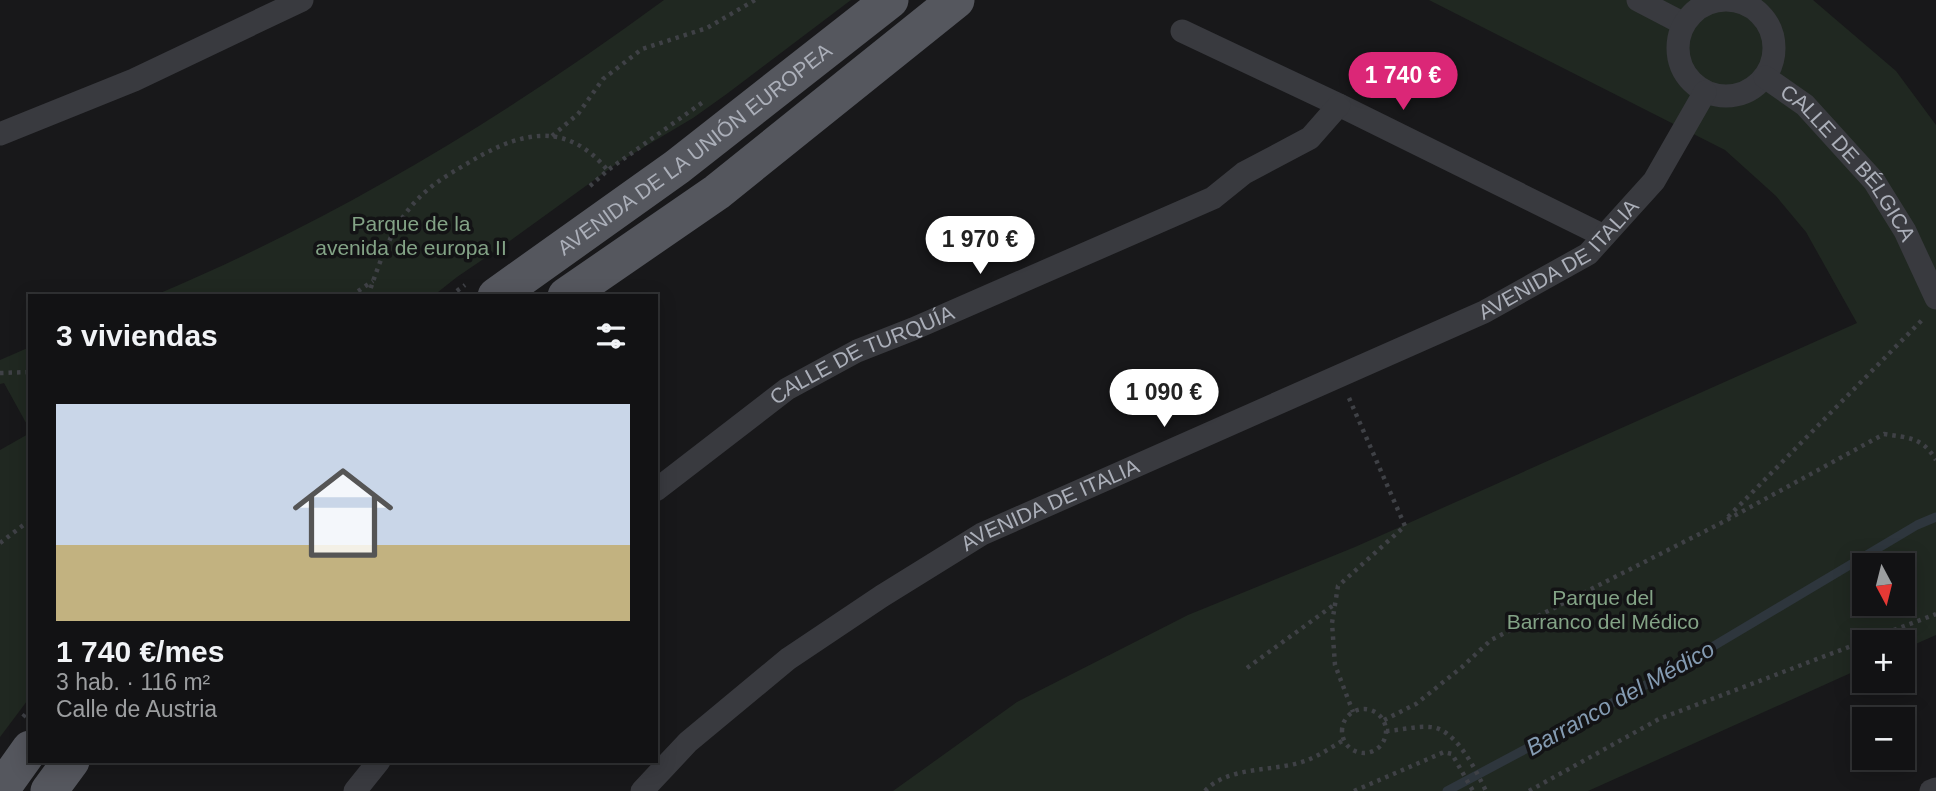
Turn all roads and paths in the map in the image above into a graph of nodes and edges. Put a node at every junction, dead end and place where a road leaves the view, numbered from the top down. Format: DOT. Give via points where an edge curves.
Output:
graph roads {
  1 [pos="302,0"];
  2 [pos="755,0"];
  3 [pos="890,0"];
  4 [pos="956,0"];
  5 [pos="1638,0"];
  6 [pos="1744,1"];
  7 [pos="1684,24"];
  8 [pos="1182,32"];
  9 [pos="1765,77"];
  10 [pos="1705,92"];
  11 [pos="1339,105"];
  12 [pos="0,134"];
  13 [pos="552,136"];
  14 [pos="608,170"];
  15 [pos="1604,236"];
  16 [pos="373,280"];
  17 [pos="355,294"];
  18 [pos="369,294"];
  19 [pos="499,294"];
  20 [pos="569,294"];
  21 [pos="1931,307"];
  22 [pos="28,372"];
  23 [pos="0,373"];
  24 [pos="1339,376"];
  25 [pos="1936,460"];
  26 [pos="658,489"];
  27 [pos="28,522"];
  28 [pos="1723,522"];
  29 [pos="0,543"];
  30 [pos="1335,603"];
  31 [pos="1936,614"];
  32 [pos="1247,668"];
  33 [pos="1353,712"];
  34 [pos="1384,720"];
  35 [pos="1386,731"];
  36 [pos="1344,740"];
  37 [pos="28,752"];
  38 [pos="70,763"];
  39 [pos="377,763"];
  40 [pos="0,791"];
  41 [pos="49,791"];
  42 [pos="355,791"];
  43 [pos="642,791"];
  44 [pos="1205,791"];
  45 [pos="1354,791"];
  46 [pos="1473,791"];
  47 [pos="1486,791"];
  48 [pos="1529,791"];
  1 -- 12 [label="street" via="134,80"];
  2 -- 13 [label="path" via="707,28 642,49 603,79 578,114"];
  3 -- 19 [label="main road, AVENIDA DE LA UNIÓN EUROPEA" via="677,167"];
  4 -- 20 [label="main road, AVENIDA DE LA UNIÓN EUROPEA" via="717,192"];
  5 -- 7 [label="street"];
  6 -- 7 [label="street" via="1713,2 1696,10"];
  6 -- 9 [label="street" via="1760,13 1773,34 1773,60"];
  7 -- 10 [label="street" via="1678,41 1681,67 1689,81"];
  8 -- 11 [label="street"];
  9 -- 10 [label="street" via="1749,91 1728,97"];
  9 -- 21 [label="street, CALLE DE BÉLGICA" via="1805,105 1874,181 1905,231"];
  10 -- 15 [label="street, AVENIDA DE ITALIA" via="1654,181"];
  11 -- 15 [label="street"];
  11 -- 26 [label="street, CALLE DE TURQUÍA" via="1310,138 1244,173 1213,198 857,351 787,389"];
  13 -- 14 [label="path" via="586,147"];
  13 -- 16 [label="path" via="516,139 488,150 434,183 407,210"];
  15 -- 24 [label="street, AVENIDA DE ITALIA" via="1588,254 1484,312"];
  16 -- 17 [label="path"];
  16 -- 18 [label="path"];
  21 -- 28 [label="path"];
  22 -- 23 [label="path"];
  24 -- 30 [label="path" via="1405,526 1338,586"];
  24 -- 43 [label="street, AVENIDA DE ITALIA" via="982,534 788,659 688,743"];
  25 -- 28 [label="path" via="1914,438 1884,434"];
  27 -- 29 [label="path"];
  28 -- 34 [label="path" via="1491,640 1416,704"];
  30 -- 32 [label="path"];
  30 -- 33 [label="path" via="1335,665"];
  31 -- 48 [label="path" via="1658,719"];
  33 -- 34 [label="path" via="1370,709"];
  33 -- 36 [label="path" via="1344,722"];
  34 -- 35 [label="path"];
  35 -- 36 [label="path" via="1384,741 1370,752 1357,751"];
  35 -- 47 [label="path" via="1433,727 1449,736 1469,758"];
  36 -- 44 [label="path" via="1309,759 1236,774"];
  37 -- 40 [label="main road"];
  38 -- 41 [label="main road"];
  39 -- 42 [label="street"];
  45 -- 46 [label="path" via="1444,752 1452,754"];
}
